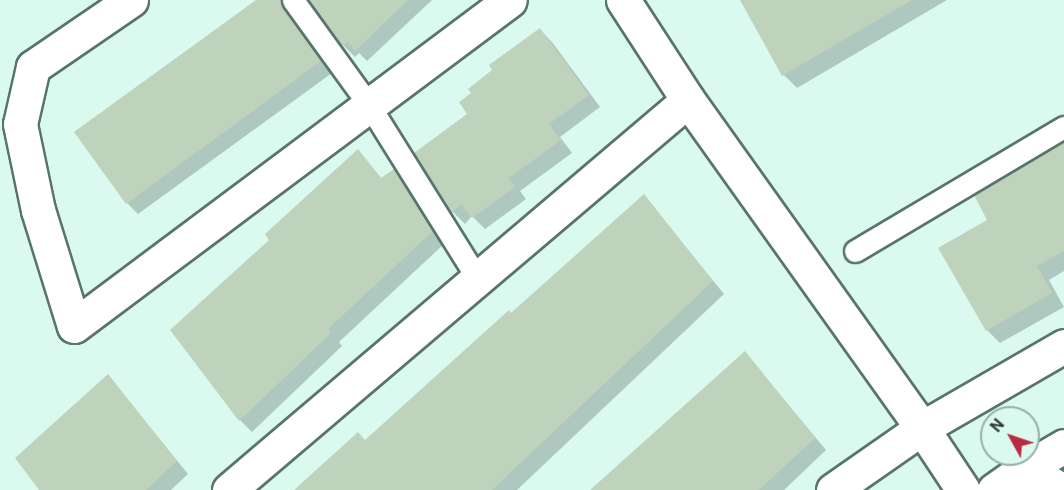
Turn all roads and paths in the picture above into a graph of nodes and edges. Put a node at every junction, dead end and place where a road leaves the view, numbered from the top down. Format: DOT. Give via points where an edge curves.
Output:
graph roads {
  1 [pos="131,0"];
  2 [pos="293,0"];
  3 [pos="510,0"];
  4 [pos="622,0"];
  5 [pos="688,100"];
  6 [pos="369,105"];
  7 [pos="1064,127"];
  8 [pos="855,251"];
  9 [pos="477,278"];
  10 [pos="1064,346"];
  11 [pos="922,428"];
  12 [pos="1064,446"];
  13 [pos="1006,481"];
  14 [pos="229,490"];
  15 [pos="833,490"];
  16 [pos="963,490"];
  17 [pos="1062,490"];
  1 -- 6 [label="street" via="33,68 20,124 38,210 74,326"];
  2 -- 6 [label="lane"];
  3 -- 6 [label="street"];
  4 -- 5 [label="street"];
  5 -- 9 [label="street"];
  5 -- 11 [label="street"];
  6 -- 9 [label="lane"];
  7 -- 8 [label="lane"];
  9 -- 14 [label="street"];
  10 -- 11 [label="street"];
  11 -- 15 [label="street"];
  11 -- 16 [label="street"];
  12 -- 13 [label="street"];
  13 -- 17 [label="street" via="1040,477"];
}
